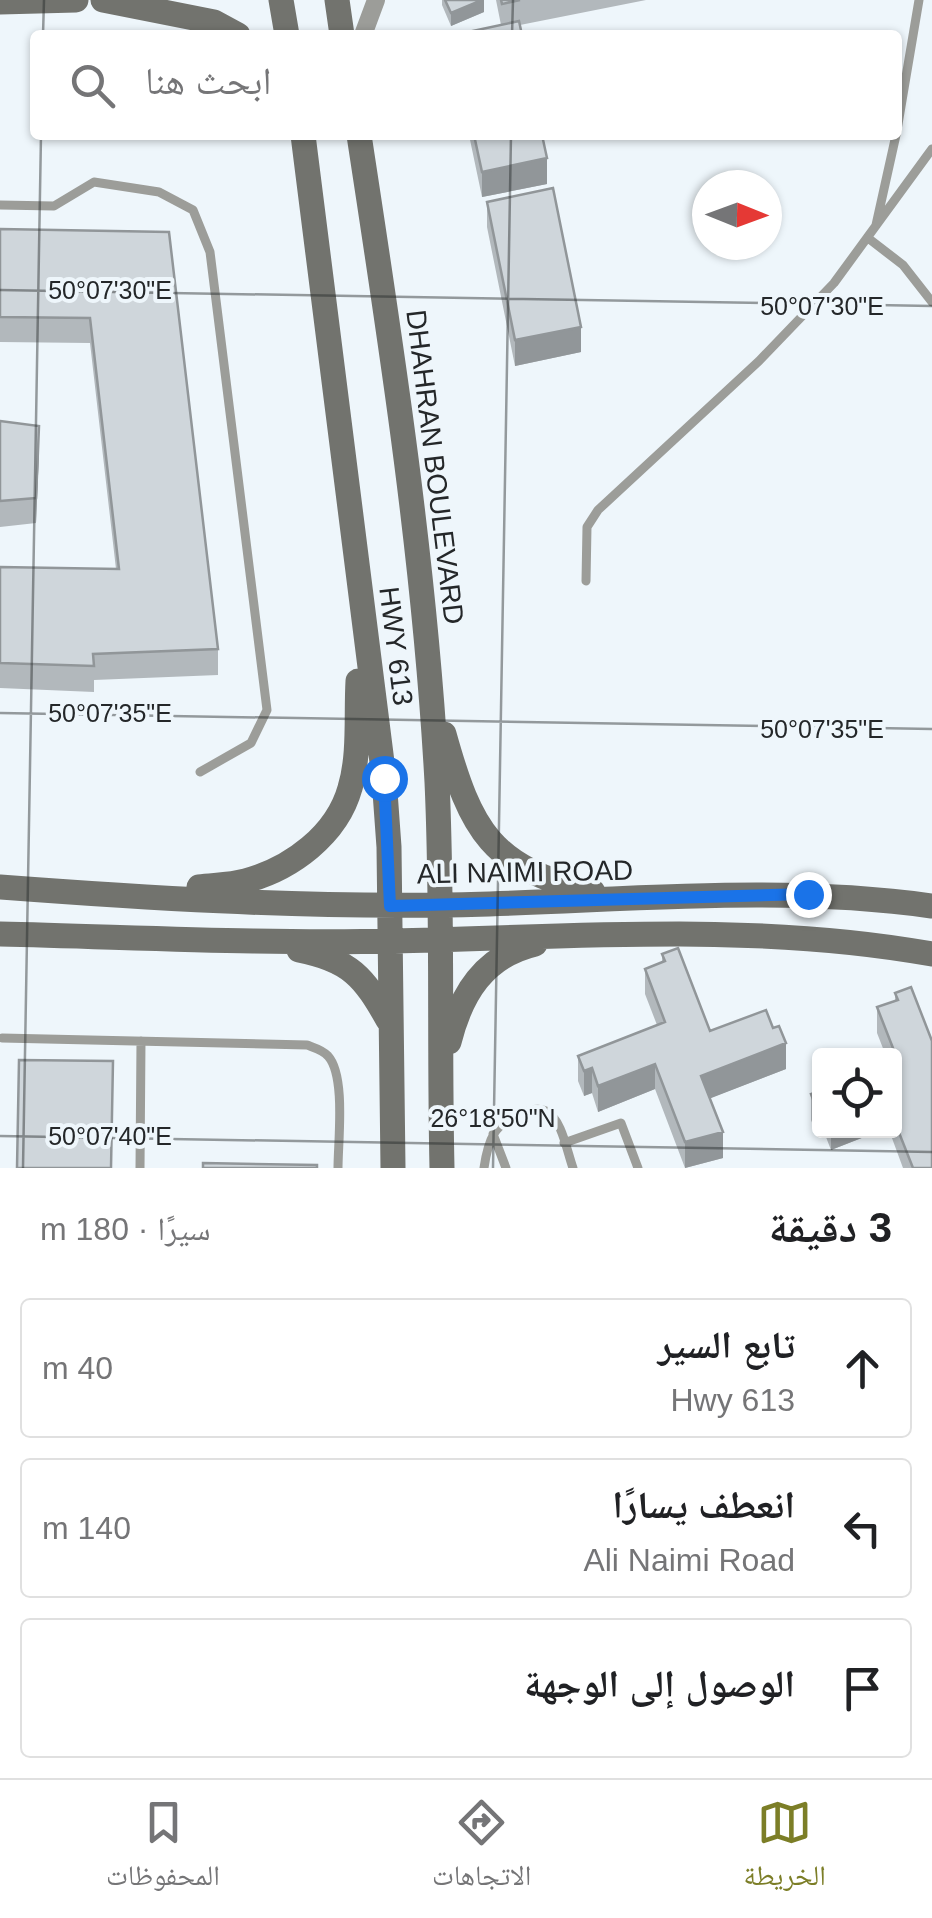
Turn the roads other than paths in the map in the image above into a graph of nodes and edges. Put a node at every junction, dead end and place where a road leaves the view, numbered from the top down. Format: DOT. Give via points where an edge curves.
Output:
graph roads {
  1 [pos="76,0"];
  2 [pos="102,0"];
  3 [pos="280,0"];
  4 [pos="337,0"];
  5 [pos="376,0"];
  6 [pos="918,0"];
  7 [pos="0,2"];
  8 [pos="229,30"];
  9 [pos="285,30"];
  10 [pos="341,30"];
  11 [pos="366,30"];
  12 [pos="902,101"];
  13 [pos="303,140"];
  14 [pos="360,140"];
  15 [pos="895,140"];
  16 [pos="932,149"];
  17 [pos="0,206"];
  18 [pos="872,234"];
  19 [pos="932,302"];
  20 [pos="586,582"];
  21 [pos="361,621"];
  22 [pos="430,682"];
  23 [pos="200,772"];
  24 [pos="0,886"];
  25 [pos="129,896"];
  26 [pos="627,901"];
  27 [pos="440,905"];
  28 [pos="390,906"];
  29 [pos="932,906"];
  30 [pos="0,934"];
  31 [pos="569,936"];
  32 [pos="245,940"];
  33 [pos="440,940"];
  34 [pos="390,941"];
  35 [pos="932,954"];
  36 [pos="391,1026"];
  37 [pos="2,1038"];
  38 [pos="141,1041"];
  39 [pos="440,1076"];
  40 [pos="492,1134"];
  41 [pos="564,1143"];
  42 [pos="140,1168"];
  43 [pos="338,1168"];
  44 [pos="393,1168"];
  45 [pos="442,1168"];
  46 [pos="484,1168"];
  47 [pos="506,1168"];
  48 [pos="574,1168"];
  49 [pos="638,1168"];
  1 -- 7 [label="main road"];
  2 -- 8 [label="main road"];
  3 -- 9 [label="main road"];
  4 -- 10 [label="main road"];
  5 -- 11 [label="street"];
  6 -- 12 [label="lane"];
  13 -- 21 [label="main road, HWY 613"];
  14 -- 22 [label="main road, DHAHRAN BOULEVARD" via="402,412"];
  15 -- 18 [label="lane"];
  16 -- 18 [label="lane"];
  17 -- 23 [label="lane" via="54,206 94,182 158,192 193,210 210,252 268,710 251,743"];
  18 -- 19 [label="lane"];
  18 -- 20 [label="lane" via="759,361 598,510 586,527"];
  21 -- 25 [label="main road" via="350,788 321,838 245,881"];
  21 -- 28 [label="main road, HWY 613" via="384,778"];
  22 -- 26 [label="main road" via="457,782 481,831 526,870"];
  22 -- 27 [label="main road, DHAHRAN BOULEVARD"];
  24 -- 25 [label="main road, ALI NAIMI ROAD"];
  25 -- 28 [label="main road, ALI NAIMI ROAD"];
  26 -- 27 [label="main road, ALI NAIMI ROAD"];
  26 -- 29 [label="main road, ALI NAIMI ROAD" via="808,894"];
  27 -- 28 [label="main road, ALI NAIMI ROAD"];
  27 -- 33 [label="main road, DHAHRAN BOULEVARD"];
  28 -- 34 [label="main road, HWY 613"];
  30 -- 32 [label="main road"];
  31 -- 33 [label="main road"];
  31 -- 35 [label="main road" via="752,936"];
  31 -- 39 [label="main road" via="515,949 482,972 457,1010"];
  32 -- 34 [label="main road"];
  32 -- 36 [label="main road" via="352,968"];
  33 -- 34 [label="main road"];
  33 -- 39 [label="main road, DHAHRAN BOULEVARD"];
  34 -- 36 [label="main road, HWY 613"];
  36 -- 44 [label="main road, HWY 613"];
  37 -- 38 [label="lane"];
  38 -- 42 [label="lane"];
  38 -- 43 [label="lane" via="307,1045 325,1052 339,1084"];
  39 -- 45 [label="main road, DHAHRAN BOULEVARD"];
  40 -- 41 [label="lane" via="534,1108 557,1122"];
  40 -- 46 [label="lane"];
  40 -- 47 [label="lane"];
  41 -- 48 [label="lane"];
  41 -- 49 [label="lane" via="622,1122"];
}
